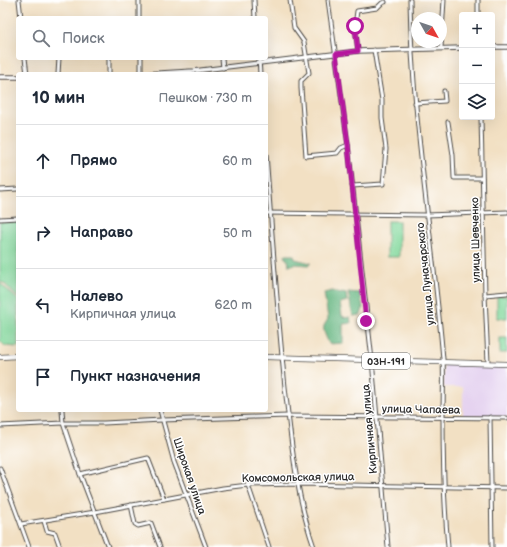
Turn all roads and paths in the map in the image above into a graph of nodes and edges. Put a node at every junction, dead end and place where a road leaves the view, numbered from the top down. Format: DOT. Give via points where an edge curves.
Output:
graph roads {
  1 [pos="19,0"];
  2 [pos="139,0"];
  3 [pos="254,0"];
  4 [pos="290,0"];
  5 [pos="328,0"];
  6 [pos="410,0"];
  7 [pos="444,0"];
  8 [pos="478,0"];
  9 [pos="385,2"];
  10 [pos="443,12"];
  11 [pos="478,12"];
  12 [pos="21,16"];
  13 [pos="139,16"];
  14 [pos="255,16"];
  15 [pos="507,47"];
  16 [pos="441,48"];
  17 [pos="447,48"];
  18 [pos="459,48"];
  19 [pos="495,48"];
  20 [pos="411,49"];
  21 [pos="374,50"];
  22 [pos="358,51"];
  23 [pos="336,54"];
  24 [pos="308,58"];
  25 [pos="25,60"];
  26 [pos="59,60"];
  27 [pos="109,60"];
  28 [pos="141,60"];
  29 [pos="222,60"];
  30 [pos="259,60"];
  31 [pos="260,64"];
  32 [pos="223,68"];
  33 [pos="27,72"];
  34 [pos="58,72"];
  35 [pos="109,72"];
  36 [pos="142,72"];
  37 [pos="177,72"];
  38 [pos="260,72"];
  39 [pos="0,77"];
  40 [pos="16,77"];
  41 [pos="444,91"];
  42 [pos="415,103"];
  43 [pos="481,120"];
  44 [pos="448,122"];
  45 [pos="348,145"];
  46 [pos="482,178"];
  47 [pos="268,184"];
  48 [pos="352,186"];
  49 [pos="0,190"];
  50 [pos="16,190"];
  51 [pos="507,212"];
  52 [pos="270,213"];
  53 [pos="355,214"];
  54 [pos="483,214"];
  55 [pos="427,215"];
  56 [pos="16,218"];
  57 [pos="0,219"];
  58 [pos="507,293"];
  59 [pos="485,294"];
  60 [pos="16,356"];
  61 [pos="0,357"];
  62 [pos="268,357"];
  63 [pos="282,357"];
  64 [pos="372,360"];
  65 [pos="443,362"];
  66 [pos="488,363"];
  67 [pos="507,364"];
  68 [pos="62,412"];
  69 [pos="160,412"];
  70 [pos="288,416"];
  71 [pos="377,417"];
  72 [pos="490,417"];
  73 [pos="443,418"];
  74 [pos="507,418"];
  75 [pos="162,420"];
  76 [pos="63,423"];
  77 [pos="0,426"];
  78 [pos="0,468"];
  79 [pos="80,474"];
  80 [pos="298,484"];
  81 [pos="248,485"];
  82 [pos="384,486"];
  83 [pos="445,487"];
  84 [pos="492,488"];
  85 [pos="507,488"];
  86 [pos="186,495"];
  87 [pos="164,499"];
  88 [pos="131,505"];
  89 [pos="95,512"];
  90 [pos="44,521"];
  91 [pos="21,524"];
  92 [pos="29,547"];
  93 [pos="60,547"];
  94 [pos="108,547"];
  95 [pos="160,547"];
  96 [pos="206,547"];
  97 [pos="269,547"];
  98 [pos="314,547"];
  99 [pos="388,547"];
  100 [pos="448,547"];
  101 [pos="492,547"];
  1 -- 12 [label="street"];
  2 -- 13 [label="street"];
  3 -- 14 [label="street"];
  4 -- 24 [label="street" via="294,28 304,42"];
  5 -- 23 [label="street, Кирпичная улица"];
  6 -- 20 [label="street, улица Луначарского"];
  7 -- 10 [label="street"];
  8 -- 11 [label="street"];
  9 -- 22 [label="street" via="377,8 357,11 355,26"];
  15 -- 19 [label="street"];
  16 -- 20 [label="street"];
  17 -- 18 [label="street"];
  20 -- 21 [label="street"];
  20 -- 42 [label="street, улица Луначарского"];
  21 -- 22 [label="street"];
  21 -- 48 [label="street" via="386,148 383,184"];
  22 -- 23 [label="street"];
  23 -- 24 [label="street"];
  23 -- 45 [label="street, Кирпичная улица"];
  24 -- 31 [label="street"];
  24 -- 45 [label="street" via="309,73 301,81 306,156 337,153"];
  25 -- 33 [label="street"];
  26 -- 34 [label="street"];
  27 -- 35 [label="street"];
  28 -- 36 [label="street"];
  29 -- 32 [label="street"];
  30 -- 31 [label="street"];
  31 -- 32 [label="street"];
  31 -- 38 [label="street"];
  32 -- 37 [label="street"];
  39 -- 40 [label="street"];
  41 -- 42 [label="street" via="445,101"];
  42 -- 55 [label="street, улица Луначарского"];
  43 -- 46 [label="street, улица Шевченко"];
  44 -- 46 [label="street" via="454,178"];
  45 -- 48 [label="street, Кирпичная улица"];
  46 -- 54 [label="street, улица Шевченко"];
  47 -- 52 [label="street"];
  48 -- 53 [label="street, Кирпичная улица"];
  49 -- 50 [label="street"];
  51 -- 54 [label="street"];
  52 -- 53 [label="street"];
  52 -- 63 [label="street"];
  53 -- 55 [label="street"];
  53 -- 64 [label="street, Кирпичная улица"];
  54 -- 55 [label="street"];
  54 -- 59 [label="street, улица Шевченко"];
  55 -- 65 [label="street, улица Луначарского"];
  56 -- 57 [label="street"];
  58 -- 59 [label="street"];
  59 -- 66 [label="street, улица Шевченко"];
  60 -- 61 [label="main road"];
  62 -- 63 [label="main road, 03Н-191"];
  63 -- 64 [label="main road, 03Н-191"];
  63 -- 70 [label="street"];
  64 -- 65 [label="main road, 03Н-191"];
  64 -- 71 [label="street, Кирпичная улица"];
  65 -- 66 [label="main road, 03Н-191"];
  65 -- 73 [label="street, улица Луначарского"];
  66 -- 67 [label="main road, 03Н-191"];
  68 -- 76 [label="street"];
  69 -- 75 [label="street, Широкая улица"];
  70 -- 71 [label="street, улица Чапаева"];
  70 -- 75 [label="street, улица Чапаева"];
  70 -- 80 [label="street"];
  71 -- 73 [label="street, улица Чапаева"];
  71 -- 82 [label="street, Кирпичная улица"];
  72 -- 73 [label="street, улица Чапаева"];
  72 -- 74 [label="street, улица Чапаева"];
  72 -- 84 [label="street"];
  73 -- 83 [label="street, улица Луначарского"];
  75 -- 76 [label="street, улица Чапаева"];
  75 -- 86 [label="street, Широкая улица"];
  76 -- 77 [label="street, улица Чапаева"];
  76 -- 79 [label="street"];
  78 -- 91 [label="street"];
  79 -- 87 [label="street" via="148,458"];
  79 -- 89 [label="street"];
  80 -- 81 [label="street, Комсомольская улица"];
  80 -- 82 [label="street, Комсомольская улица"];
  80 -- 98 [label="street"];
  81 -- 86 [label="street, Комсомольская улица"];
  81 -- 97 [label="street"];
  82 -- 83 [label="street, Комсомольская улица"];
  82 -- 99 [label="street, Кирпичная улица"];
  83 -- 84 [label="street, Комсомольская улица"];
  83 -- 100 [label="street, улица Луначарского"];
  84 -- 85 [label="street, Комсомольская улица"];
  84 -- 101 [label="street"];
  86 -- 87 [label="street, Комсомольская улица"];
  86 -- 96 [label="street, Широкая улица"];
  87 -- 88 [label="street, Комсомольская улица"];
  88 -- 89 [label="street, Комсомольская улица"];
  88 -- 95 [label="street" via="136,524 138,526 151,523"];
  89 -- 90 [label="street, Комсомольская улица"];
  89 -- 94 [label="street"];
  90 -- 91 [label="street, Комсомольская улица"];
  90 -- 93 [label="street" via="47,531 55,533"];
  91 -- 92 [label="street"];
}
